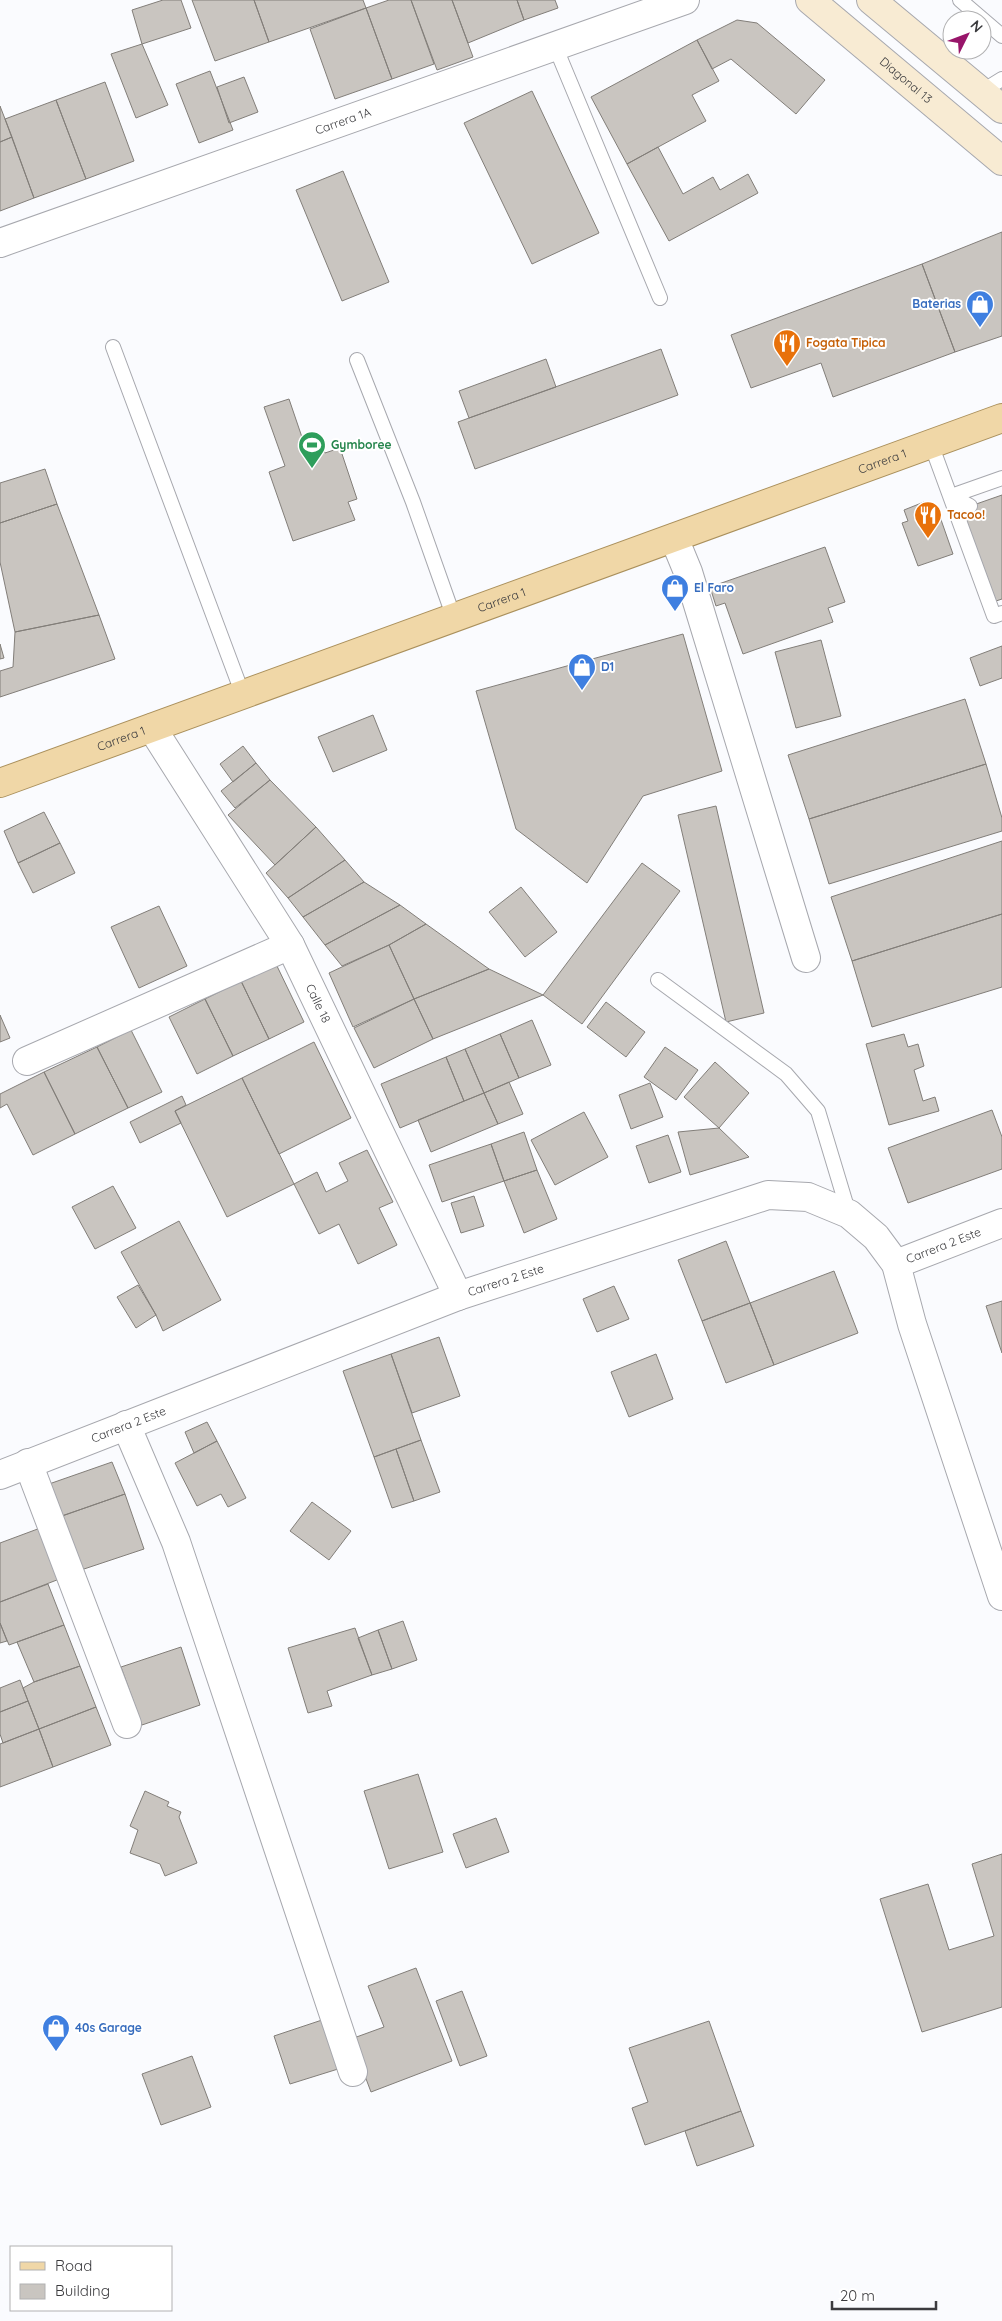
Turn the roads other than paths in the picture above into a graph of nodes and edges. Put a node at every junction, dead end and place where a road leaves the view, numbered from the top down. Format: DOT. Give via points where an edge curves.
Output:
graph roads {
  1 [pos="685,0"];
  2 [pos="810,0"];
  3 [pos="871,0"];
  4 [pos="960,0"];
  5 [pos="1002,36"];
  6 [pos="555,46"];
  7 [pos="991,86"];
  8 [pos="1002,110"];
  9 [pos="1002,161"];
  10 [pos="0,243"];
  11 [pos="660,298"];
  12 [pos="113,347"];
  13 [pos="357,360"];
  14 [pos="1002,418"];
  15 [pos="932,444"];
  16 [pos="1002,478"];
  17 [pos="951,496"];
  18 [pos="970,506"];
  19 [pos="674,538"];
  20 [pos="1002,613"];
  21 [pos="454,618"];
  22 [pos="243,694"];
  23 [pos="152,728"];
  24 [pos="0,783"];
  25 [pos="290,945"];
  26 [pos="806,958"];
  27 [pos="658,980"];
  28 [pos="27,1061"];
  29 [pos="849,1214"];
  30 [pos="1002,1223"];
  31 [pos="896,1264"];
  32 [pos="458,1296"];
  33 [pos="126,1425"];
  34 [pos="28,1463"];
  35 [pos="0,1475"];
  36 [pos="1002,1596"];
  37 [pos="127,1724"];
  38 [pos="353,2072"];
  1 -- 6 [label="street, Carrera 1A"];
  2 -- 9 [label="main road, Diagonal 13"];
  3 -- 7 [label="main road"];
  4 -- 5 [label="lane"];
  6 -- 10 [label="street, Carrera 1A"];
  6 -- 11 [label="lane"];
  7 -- 8 [label="main road"];
  12 -- 22 [label="lane"];
  13 -- 21 [label="lane" via="414,502"];
  14 -- 15 [label="main road, Carrera 1"];
  15 -- 17 [label="lane"];
  15 -- 19 [label="main road, Carrera 1"];
  16 -- 17 [label="lane"];
  17 -- 18 [label="lane"];
  17 -- 20 [label="lane" via="975,553 994,616"];
  19 -- 21 [label="main road, Carrera 1"];
  19 -- 26 [label="street" via="688,572"];
  21 -- 22 [label="main road, Carrera 1"];
  22 -- 23 [label="main road, Carrera 1"];
  23 -- 24 [label="main road, Carrera 1"];
  23 -- 25 [label="street, Calle 18"];
  25 -- 28 [label="street"];
  25 -- 32 [label="street, Calle 18"];
  27 -- 29 [label="lane" via="786,1074 818,1111"];
  29 -- 31 [label="street, Carrera 2 Este" via="876,1237"];
  29 -- 32 [label="street, Carrera 2 Este" via="808,1197 768,1195"];
  30 -- 31 [label="street, Carrera 2 Este"];
  31 -- 36 [label="street" via="912,1324"];
  32 -- 33 [label="street, Carrera 2 Este"];
  33 -- 34 [label="street, Carrera 2 Este"];
  33 -- 38 [label="street" via="176,1542"];
  34 -- 35 [label="street, Carrera 2 Este"];
  34 -- 37 [label="street"];
}
